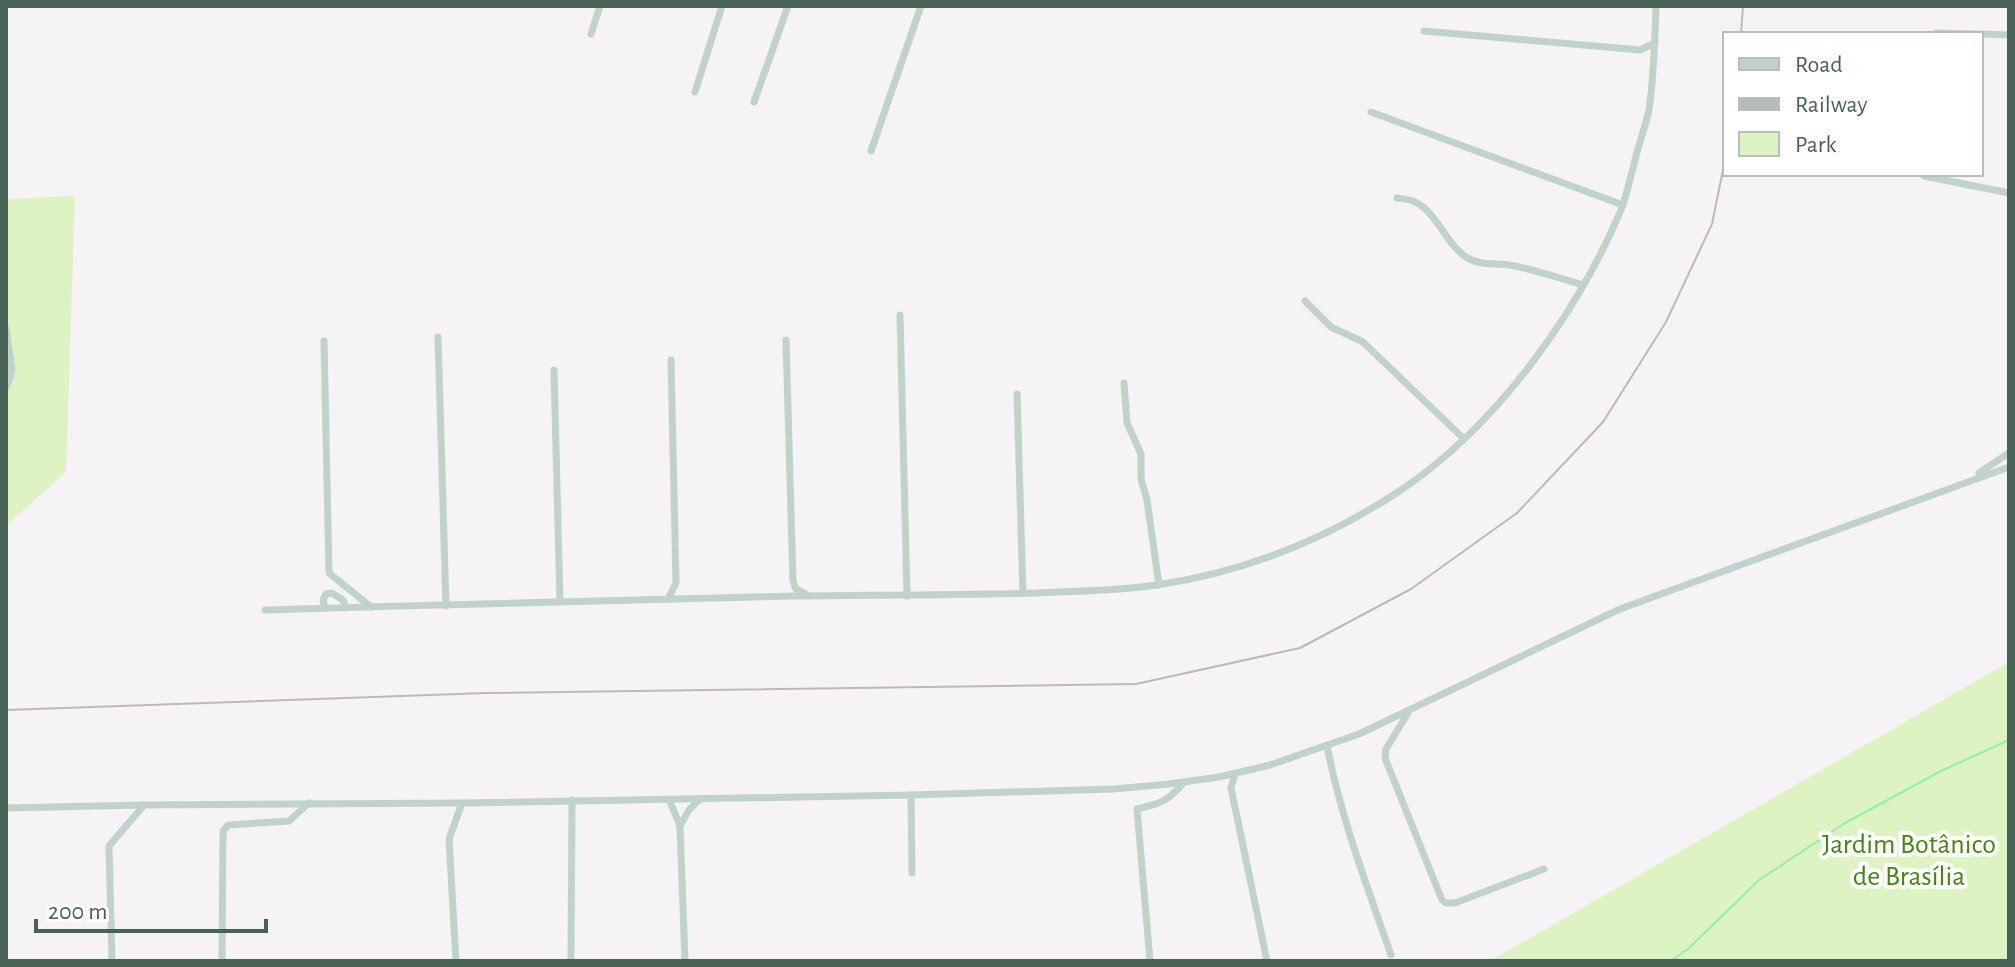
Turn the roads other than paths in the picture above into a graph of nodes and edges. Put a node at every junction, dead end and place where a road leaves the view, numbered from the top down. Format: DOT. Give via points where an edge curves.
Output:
graph roads {
  1 [pos="600,6"];
  2 [pos="722,6"];
  3 [pos="788,6"];
  4 [pos="921,6"];
  5 [pos="1656,6"];
  6 [pos="1424,31"];
  7 [pos="591,34"];
  8 [pos="1983,34"];
  9 [pos="2009,35"];
  10 [pos="1655,43"];
  11 [pos="1640,50"];
  12 [pos="1653,61"];
  13 [pos="695,92"];
  14 [pos="754,102"];
  15 [pos="1371,112"];
  16 [pos="871,151"];
  17 [pos="1924,176"];
  18 [pos="2009,193"];
  19 [pos="1397,198"];
  20 [pos="1623,205"];
  21 [pos="1583,285"];
  22 [pos="1305,301"];
  23 [pos="900,315"];
  24 [pos="6,328"];
  25 [pos="438,337"];
  26 [pos="786,340"];
  27 [pos="324,341"];
  28 [pos="671,360"];
  29 [pos="554,370"];
  30 [pos="1124,383"];
  31 [pos="6,388"];
  32 [pos="1017,394"];
  33 [pos="1463,438"];
  34 [pos="2009,453"];
  35 [pos="2009,467"];
  36 [pos="1971,479"];
  37 [pos="676,583"];
  38 [pos="1159,585"];
  39 [pos="1023,593"];
  40 [pos="818,596"];
  41 [pos="907,596"];
  42 [pos="668,599"];
  43 [pos="688,599"];
  44 [pos="560,602"];
  45 [pos="446,606"];
  46 [pos="371,607"];
  47 [pos="325,608"];
  48 [pos="346,608"];
  49 [pos="265,610"];
  50 [pos="1409,711"];
  51 [pos="1327,746"];
  52 [pos="1235,774"];
  53 [pos="1219,777"];
  54 [pos="1183,783"];
  55 [pos="1231,788"];
  56 [pos="911,795"];
  57 [pos="669,799"];
  58 [pos="700,799"];
  59 [pos="572,800"];
  60 [pos="310,803"];
  61 [pos="462,803"];
  62 [pos="144,805"];
  63 [pos="6,808"];
  64 [pos="680,826"];
  65 [pos="1544,869"];
  66 [pos="912,873"];
  67 [pos="1391,955"];
  68 [pos="112,961"];
  69 [pos="222,961"];
  70 [pos="456,961"];
  71 [pos="571,961"];
  72 [pos="685,961"];
  73 [pos="1150,961"];
  74 [pos="1267,961"];
  1 -- 7 [label="street"];
  2 -- 13 [label="street"];
  3 -- 14 [label="street"];
  4 -- 16 [label="street"];
  5 -- 10 [label="street"];
  6 -- 11 [label="street"];
  8 -- 9 [label="street"];
  10 -- 11 [label="street"];
  10 -- 12 [label="street"];
  11 -- 12 [label="street"];
  12 -- 20 [label="street" via="1649,111"];
  15 -- 20 [label="street"];
  17 -- 18 [label="street"];
  19 -- 21 [label="street" via="1424,207 1469,259"];
  20 -- 21 [label="street"];
  21 -- 33 [label="street" via="1528,367"];
  22 -- 33 [label="street" via="1331,327 1363,342"];
  23 -- 41 [label="street"];
  24 -- 31 [label="street" via="12,371"];
  25 -- 45 [label="street"];
  26 -- 40 [label="street" via="793,581 799,591"];
  27 -- 46 [label="street" via="329,573"];
  28 -- 37 [label="street"];
  29 -- 44 [label="street"];
  30 -- 38 [label="street" via="1127,423 1141,454"];
  32 -- 39 [label="street"];
  33 -- 38 [label="street" via="1400,491 1345,524 1258,560"];
  34 -- 36 [label="street"];
  35 -- 36 [label="street"];
  36 -- 50 [label="street" via="1620,609"];
  37 -- 42 [label="street"];
  37 -- 43 [label="street"];
  38 -- 39 [label="street"];
  39 -- 41 [label="street"];
  40 -- 41 [label="street"];
  40 -- 43 [label="street"];
  42 -- 43 [label="street"];
  42 -- 44 [label="street"];
  44 -- 45 [label="street"];
  45 -- 46 [label="street"];
  46 -- 48 [label="street"];
  47 -- 48 [label="street"];
  47 -- 48 [label="street" via="323,600 332,593"];
  47 -- 49 [label="street"];
  50 -- 51 [label="street"];
  50 -- 65 [label="street" via="1385,758 1442,900 1455,903"];
  51 -- 52 [label="street"];
  51 -- 67 [label="street" via="1350,837"];
  52 -- 53 [label="street"];
  52 -- 55 [label="street"];
  53 -- 54 [label="street"];
  53 -- 55 [label="street"];
  54 -- 56 [label="street"];
  54 -- 73 [label="street" via="1172,797 1137,809"];
  55 -- 74 [label="street"];
  56 -- 58 [label="street"];
  56 -- 66 [label="street"];
  57 -- 58 [label="street"];
  57 -- 59 [label="street"];
  57 -- 64 [label="street"];
  58 -- 64 [label="street"];
  59 -- 61 [label="street"];
  59 -- 71 [label="street"];
  60 -- 61 [label="street"];
  60 -- 62 [label="street"];
  60 -- 69 [label="street" via="289,821 228,825 223,831"];
  61 -- 70 [label="street" via="449,839"];
  62 -- 63 [label="street"];
  62 -- 68 [label="street" via="109,846"];
  64 -- 72 [label="street"];
}
